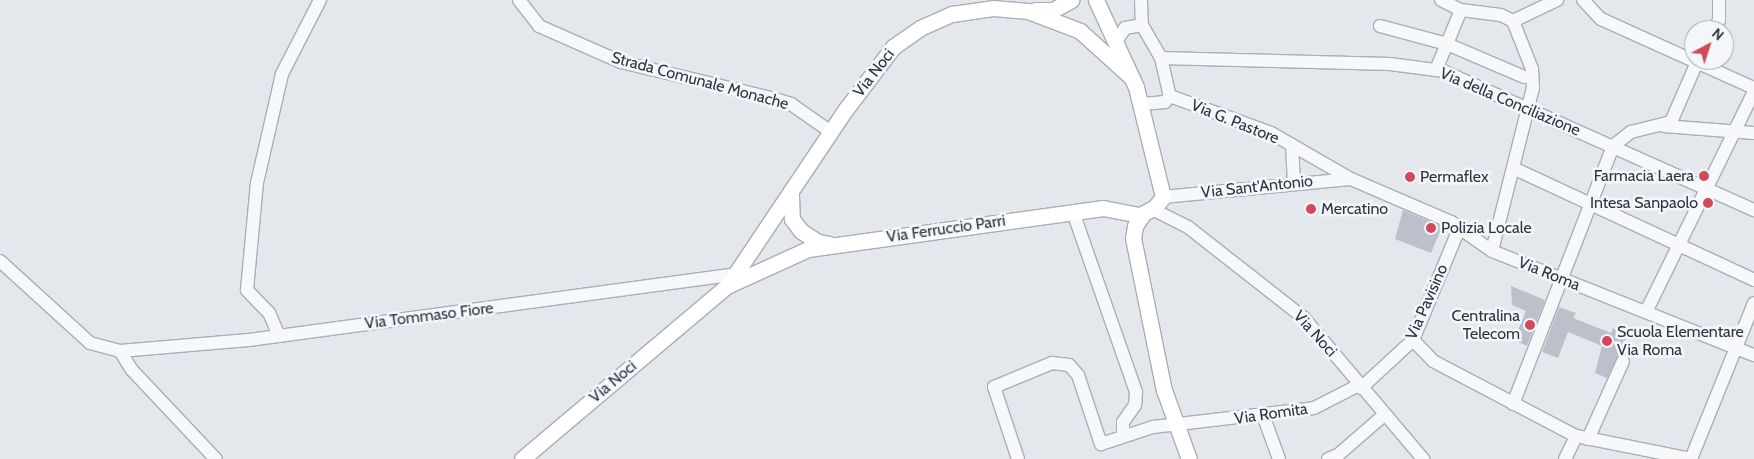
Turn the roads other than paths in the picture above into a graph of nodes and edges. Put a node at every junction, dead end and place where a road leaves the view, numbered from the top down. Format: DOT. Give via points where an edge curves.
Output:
graph roads {
  1 [pos="320,0"];
  2 [pos="519,0"];
  3 [pos="1071,0"];
  4 [pos="1096,0"];
  5 [pos="1141,0"];
  6 [pos="1441,0"];
  7 [pos="1557,0"];
  8 [pos="1584,0"];
  9 [pos="1719,0"];
  10 [pos="1460,10"];
  11 [pos="1028,11"];
  12 [pos="1719,20"];
  13 [pos="1514,21"];
  14 [pos="1142,24"];
  15 [pos="1380,26"];
  16 [pos="1115,43"];
  17 [pos="1447,44"];
  18 [pos="1684,55"];
  19 [pos="1161,58"];
  20 [pos="1436,70"];
  21 [pos="1693,70"];
  22 [pos="1716,70"];
  23 [pos="1524,77"];
  24 [pos="1132,78"];
  25 [pos="1754,88"];
  26 [pos="1754,92"];
  27 [pos="1170,96"];
  28 [pos="1140,104"];
  29 [pos="1527,109"];
  30 [pos="1664,126"];
  31 [pos="831,132"];
  32 [pos="1754,133"];
  33 [pos="1733,134"];
  34 [pos="1292,145"];
  35 [pos="1613,146"];
  36 [pos="1513,168"];
  37 [pos="1351,179"];
  38 [pos="1294,182"];
  39 [pos="1705,188"];
  40 [pos="791,195"];
  41 [pos="1163,197"];
  42 [pos="1592,203"];
  43 [pos="1103,208"];
  44 [pos="1754,210"];
  45 [pos="1148,211"];
  46 [pos="1073,212"];
  47 [pos="1188,227"];
  48 [pos="1459,229"];
  49 [pos="1132,238"];
  50 [pos="834,245"];
  51 [pos="1679,245"];
  52 [pos="1492,251"];
  53 [pos="2,265"];
  54 [pos="732,279"];
  55 [pos="1563,280"];
  56 [pos="1754,280"];
  57 [pos="1754,304"];
  58 [pos="1646,312"];
  59 [pos="279,336"];
  60 [pos="1413,340"];
  61 [pos="1737,348"];
  62 [pos="120,351"];
  63 [pos="1754,355"];
  64 [pos="1623,361"];
  65 [pos="1360,386"];
  66 [pos="1513,404"];
  67 [pos="1263,415"];
  68 [pos="1384,415"];
  69 [pos="1177,427"];
  70 [pos="1123,435"];
  71 [pos="1582,437"];
  72 [pos="1335,458"];
  73 [pos="216,459"];
  74 [pos="522,459"];
  75 [pos="1018,459"];
  76 [pos="1189,459"];
  77 [pos="1279,459"];
  78 [pos="1423,459"];
  79 [pos="1565,459"];
  80 [pos="1691,459"];
  1 -- 59 [label="street" via="282,74 257,184 247,290 269,312"];
  2 -- 31 [label="street, Strada Comunale Monache" via="539,26 621,62 775,98 791,104"];
  3 -- 11 [label="main road" via="1053,10"];
  4 -- 16 [label="main road"];
  5 -- 14 [label="street"];
  6 -- 10 [label="street"];
  7 -- 13 [label="street"];
  8 -- 18 [label="street" via="1601,19"];
  9 -- 12 [label="street"];
  10 -- 13 [label="street" via="1501,15"];
  10 -- 17 [label="street"];
  11 -- 24 [label="main road, Via Noci" via="1080,31"];
  11 -- 31 [label="main road, Via Noci" via="993,8 952,14 920,28 893,47"];
  13 -- 29 [label="street" via="1532,69 1533,88"];
  14 -- 16 [label="street" via="1125,28"];
  14 -- 19 [label="street"];
  15 -- 17 [label="street"];
  16 -- 24 [label="main road"];
  17 -- 20 [label="street"];
  17 -- 23 [label="street"];
  19 -- 20 [label="street, Via della Conciliazione" via="1390,64"];
  19 -- 27 [label="street"];
  20 -- 29 [label="street, Via della Conciliazione"];
  21 -- 30 [label="street" via="1670,122"];
  22 -- 25 [label="street"];
  24 -- 28 [label="main road"];
  26 -- 33 [label="street"];
  27 -- 28 [label="street" via="1165,102"];
  27 -- 34 [label="street, Via G. Pastore" via="1271,133"];
  28 -- 41 [label="main road"];
  29 -- 35 [label="street, Via della Conciliazione"];
  29 -- 36 [label="street"];
  30 -- 33 [label="street"];
  30 -- 35 [label="street" via="1631,132"];
  31 -- 40 [label="main road, Via Noci"];
  32 -- 33 [label="street"];
  33 -- 39 [label="street"];
  34 -- 37 [label="street, Via G. Pastore"];
  34 -- 38 [label="street"];
  35 -- 39 [label="street, Via della Conciliazione"];
  35 -- 42 [label="street"];
  36 -- 42 [label="street"];
  36 -- 52 [label="street"];
  37 -- 38 [label="street, Via Sant'Antonio"];
  37 -- 48 [label="street, Via Roma"];
  38 -- 41 [label="street, Via Sant'Antonio"];
  39 -- 44 [label="street, Via della Conciliazione"];
  39 -- 51 [label="street"];
  40 -- 50 [label="main road" via="792,219 801,231 818,242"];
  40 -- 54 [label="main road, Via Noci"];
  41 -- 45 [label="main road"];
  41 -- 47 [label="street, Via Noci"];
  42 -- 51 [label="street"];
  42 -- 55 [label="street"];
  43 -- 45 [label="main road, Via Ferruccio Parri"];
  43 -- 46 [label="main road, Via Ferruccio Parri"];
  43 -- 49 [label="main road" via="1116,216"];
  45 -- 47 [label="street, Via Noci"];
  45 -- 49 [label="main road" via="1134,226"];
  46 -- 50 [label="main road, Via Ferruccio Parri"];
  46 -- 70 [label="street" via="1136,392 1135,405 1123,422"];
  47 -- 65 [label="street, Via Noci" via="1304,318"];
  48 -- 52 [label="street, Via Roma"];
  48 -- 60 [label="street, Via Pavisino"];
  49 -- 69 [label="main road" via="1164,390"];
  50 -- 54 [label="main road, Via Ferruccio Parri" via="781,259"];
  51 -- 56 [label="street"];
  51 -- 58 [label="street"];
  52 -- 55 [label="street, Via Roma"];
  53 -- 62 [label="street" via="90,343"];
  54 -- 59 [label="street, Via Tommaso Fiore"];
  54 -- 74 [label="main road, Via Noci"];
  55 -- 58 [label="street, Via Roma"];
  55 -- 66 [label="street"];
  57 -- 61 [label="street"];
  58 -- 61 [label="street, Via Roma"];
  59 -- 62 [label="street, Via Tommaso Fiore"];
  60 -- 65 [label="street, Via Pavisino"];
  60 -- 66 [label="street" via="1433,361"];
  61 -- 63 [label="street, Via Roma"];
  61 -- 80 [label="street"];
  62 -- 73 [label="street" via="132,370"];
  64 -- 71 [label="street"];
  65 -- 67 [label="street, Via Romita" via="1314,408"];
  65 -- 68 [label="street, Via Noci"];
  66 -- 71 [label="street"];
  67 -- 69 [label="street, Via Romita"];
  67 -- 77 [label="street"];
  68 -- 72 [label="street"];
  68 -- 78 [label="street, Via Noci"];
  69 -- 70 [label="street, Via Romita"];
  69 -- 76 [label="main road"];
  70 -- 75 [label="street, Via Romita" via="1101,444 1078,375 1069,365 1052,363 994,387"];
  71 -- 79 [label="street"];
  71 -- 80 [label="street"];
}
